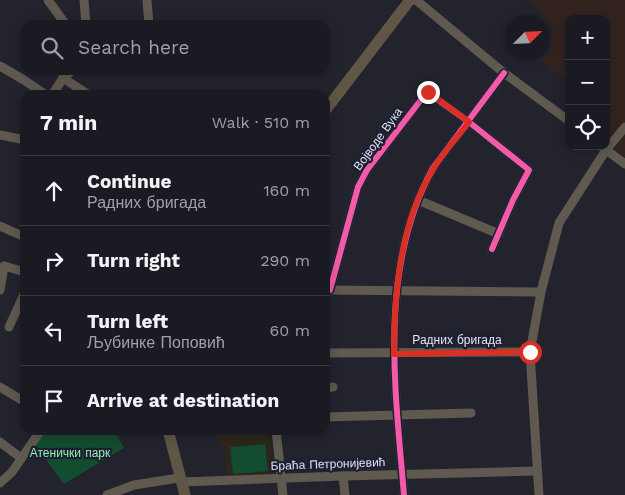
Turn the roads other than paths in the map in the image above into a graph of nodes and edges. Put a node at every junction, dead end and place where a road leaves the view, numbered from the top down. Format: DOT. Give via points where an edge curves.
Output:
graph roads {
  1 [pos="48,0"];
  2 [pos="84,0"];
  3 [pos="147,0"];
  4 [pos="410,0"];
  5 [pos="416,0"];
  6 [pos="62,20"];
  7 [pos="86,20"];
  8 [pos="149,20"];
  9 [pos="0,66"];
  10 [pos="504,73"];
  11 [pos="66,75"];
  12 [pos="63,78"];
  13 [pos="39,90"];
  14 [pos="55,90"];
  15 [pos="81,90"];
  16 [pos="330,104"];
  17 [pos="565,119"];
  18 [pos="469,122"];
  19 [pos="625,127"];
  20 [pos="0,135"];
  21 [pos="20,139"];
  22 [pos="610,141"];
  23 [pos="602,150"];
  24 [pos="606,150"];
  25 [pos="625,164"];
  26 [pos="418,200"];
  27 [pos="0,226"];
  28 [pos="500,234"];
  29 [pos="20,235"];
  30 [pos="492,249"];
  31 [pos="20,271"];
  32 [pos="330,283"];
  33 [pos="0,290"];
  34 [pos="330,290"];
  35 [pos="396,290"];
  36 [pos="541,292"];
  37 [pos="20,303"];
  38 [pos="9,327"];
  39 [pos="330,352"];
  40 [pos="530,352"];
  41 [pos="394,354"];
  42 [pos="0,387"];
  43 [pos="20,399"];
  44 [pos="471,413"];
  45 [pos="398,416"];
  46 [pos="330,417"];
  47 [pos="37,435"];
  48 [pos="169,435"];
  49 [pos="277,435"];
  50 [pos="0,442"];
  51 [pos="21,458"];
  52 [pos="537,471"];
  53 [pos="402,474"];
  54 [pos="343,476"];
  55 [pos="281,478"];
  56 [pos="180,480"];
  57 [pos="0,483"];
  58 [pos="106,495"];
  59 [pos="185,495"];
  60 [pos="283,495"];
  61 [pos="346,495"];
  62 [pos="404,495"];
  63 [pos="539,495"];
  1 -- 6 [label="street"];
  2 -- 7 [label="street"];
  3 -- 8 [label="street"];
  4 -- 16 [label="main road"];
  5 -- 10 [label="street"];
  9 -- 13 [label="street"];
  10 -- 17 [label="street"];
  10 -- 18 [label="street"];
  11 -- 12 [label="street"];
  12 -- 14 [label="street"];
  12 -- 15 [label="street"];
  18 -- 26 [label="street" via="433,168"];
  18 -- 28 [label="street" via="529,170 512,200"];
  18 -- 32 [label="street, Војводе Вука" via="428,92 367,170 358,188"];
  19 -- 22 [label="street"];
  20 -- 21 [label="street"];
  23 -- 36 [label="street" via="559,223"];
  24 -- 25 [label="street"];
  26 -- 28 [label="street"];
  26 -- 35 [label="street" via="409,221"];
  27 -- 29 [label="street"];
  28 -- 30 [label="street"];
  31 -- 33 [label="street" via="4,266"];
  34 -- 35 [label="street"];
  35 -- 36 [label="street"];
  35 -- 41 [label="street"];
  36 -- 40 [label="street"];
  37 -- 38 [label="street"];
  39 -- 41 [label="street, Радних бригада"];
  40 -- 41 [label="street, Радних бригада"];
  40 -- 52 [label="street"];
  41 -- 45 [label="street"];
  42 -- 43 [label="street"];
  44 -- 45 [label="street"];
  45 -- 46 [label="street"];
  45 -- 53 [label="street"];
  47 -- 51 [label="street"];
  48 -- 56 [label="main road"];
  49 -- 55 [label="street"];
  50 -- 51 [label="street"];
  51 -- 57 [label="street"];
  52 -- 53 [label="street, Браћа Петронијевић"];
  52 -- 63 [label="street"];
  53 -- 54 [label="street, Браћа Петронијевић"];
  53 -- 62 [label="street"];
  54 -- 55 [label="street, Браћа Петронијевић"];
  54 -- 61 [label="street"];
  55 -- 56 [label="street, Браћа Петронијевић"];
  55 -- 60 [label="street"];
  56 -- 58 [label="street, Браћа Петронијевић" via="134,485"];
  56 -- 59 [label="main road"];
}
